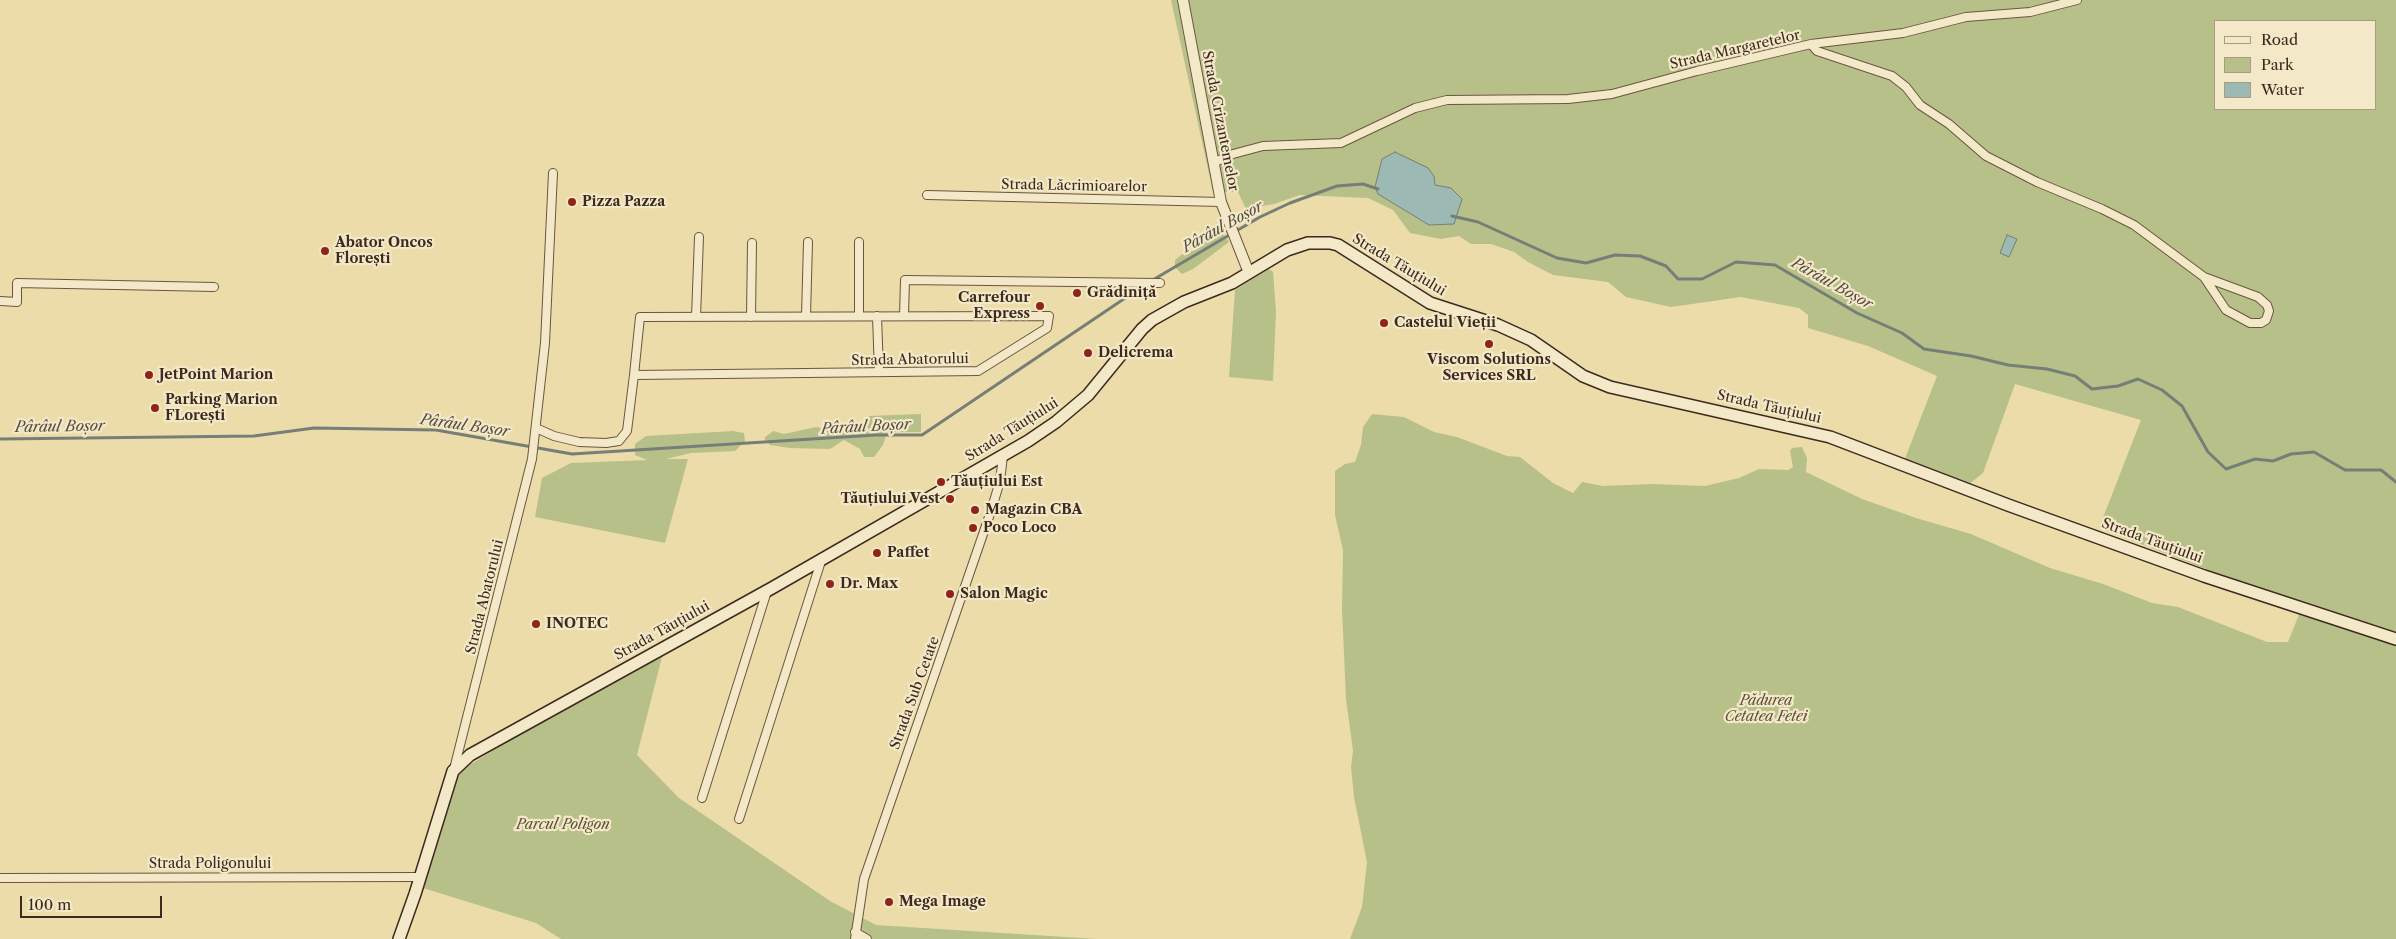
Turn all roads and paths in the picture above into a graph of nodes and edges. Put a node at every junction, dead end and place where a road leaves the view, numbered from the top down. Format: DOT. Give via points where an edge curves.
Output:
graph roads {
  1 [pos="1183,0"];
  2 [pos="2077,0"];
  3 [pos="1811,44"];
  4 [pos="1215,162"];
  5 [pos="553,173"];
  6 [pos="926,195"];
  7 [pos="1221,202"];
  8 [pos="698,237"];
  9 [pos="808,242"];
  10 [pos="859,242"];
  11 [pos="752,243"];
  12 [pos="1245,275"];
  13 [pos="2204,277"];
  14 [pos="1160,283"];
  15 [pos="214,287"];
  16 [pos="0,301"];
  17 [pos="751,316"];
  18 [pos="806,316"];
  19 [pos="859,316"];
  20 [pos="877,316"];
  21 [pos="904,316"];
  22 [pos="696,317"];
  23 [pos="879,372"];
  24 [pos="634,375"];
  25 [pos="536,428"];
  26 [pos="1003,456"];
  27 [pos="822,558"];
  28 [pos="767,591"];
  29 [pos="2396,639"];
  30 [pos="453,771"];
  31 [pos="702,798"];
  32 [pos="739,818"];
  33 [pos="421,877"];
  34 [pos="0,878"];
  35 [pos="855,936"];
  36 [pos="399,939"];
  37 [pos="867,939"];
  1 -- 4 [label="street, Strada Crizantemelor"];
  2 -- 3 [label="street" via="2030,12 1966,17 1903,32"];
  3 -- 4 [label="street, Strada Margaretelor" via="1612,94 1568,99 1447,100 1415,108 1341,143 1263,146"];
  3 -- 13 [label="street, Strada Margaretelor" via="1817,52 1892,76 1920,105 1949,124 1986,156 2134,225"];
  4 -- 7 [label="street, Strada Crizantemelor"];
  5 -- 25 [label="street, Strada Abatorului" via="545,334"];
  6 -- 7 [label="street, Strada Lăcrimioarelor"];
  7 -- 12 [label="street, Strada Crizantemelor" via="1244,260"];
  8 -- 22 [label="street"];
  9 -- 18 [label="street"];
  10 -- 19 [label="street"];
  11 -- 17 [label="street"];
  12 -- 26 [label="main road, Strada Tăuțiului" via="1152,320 1074,408"];
  12 -- 29 [label="main road, Strada Tăuțiului" via="1287,250 1308,243 1330,243 1430,303 1498,325 1531,340 1583,376 1610,387 1830,437 2204,576"];
  13 -- 13 [label="street, Strada Margaretelor" via="2258,297 2268,305 2266,320 2250,323 2226,310"];
  14 -- 21 [label="street" via="905,280"];
  15 -- 16 [label="street" via="17,282 17,302"];
  17 -- 18 [label="street, Strada Abatorului"];
  17 -- 22 [label="street, Strada Abatorului"];
  18 -- 19 [label="street, Strada Abatorului"];
  19 -- 20 [label="street, Strada Abatorului"];
  20 -- 21 [label="street, Strada Abatorului"];
  20 -- 23 [label="street"];
  21 -- 23 [label="street, Strada Abatorului" via="1048,316 1047,328 978,371"];
  22 -- 24 [label="street, Strada Abatorului" via="640,317"];
  23 -- 24 [label="street, Strada Abatorului"];
  24 -- 25 [label="street, Strada Abatorului" via="627,431 619,441 579,442"];
  25 -- 30 [label="street, Strada Abatorului" via="532,459"];
  26 -- 27 [label="main road, Strada Tăuțiului"];
  26 -- 35 [label="street, Strada Sub Cetate" via="991,511 864,879"];
  27 -- 28 [label="main road, Strada Tăuțiului"];
  27 -- 32 [label="street"];
  28 -- 30 [label="main road, Strada Tăuțiului" via="470,754"];
  28 -- 31 [label="street"];
  30 -- 33 [label="main road, Strada Tăuțiului"];
  33 -- 34 [label="street, Strada Poligonului"];
  33 -- 36 [label="main road, Strada Tăuțiului"];
  35 -- 37 [label="street"];
}
